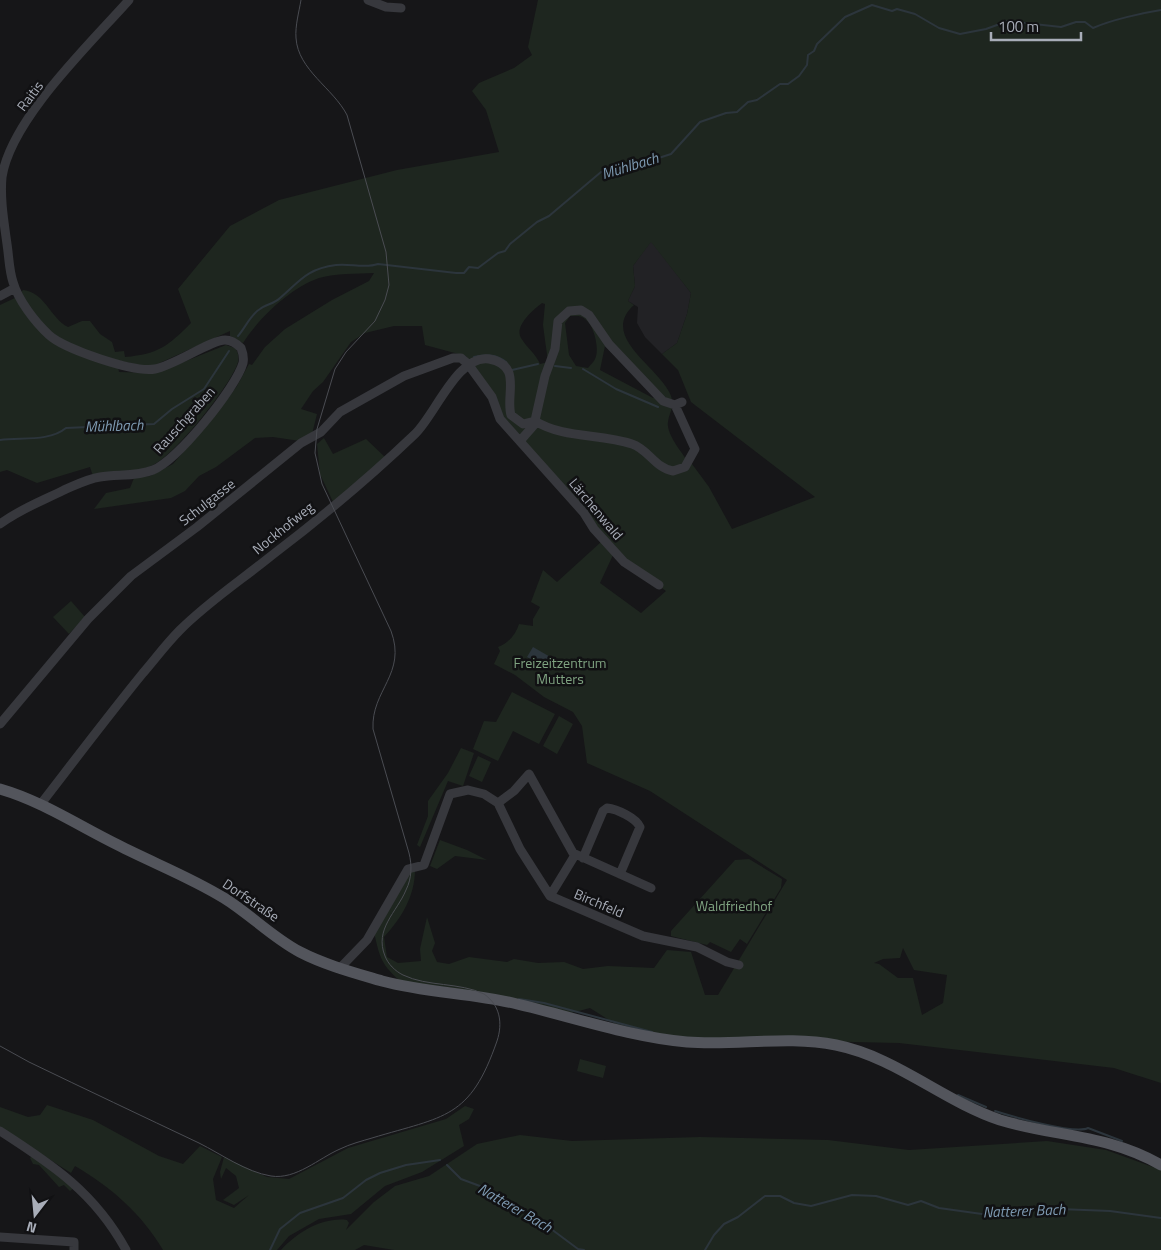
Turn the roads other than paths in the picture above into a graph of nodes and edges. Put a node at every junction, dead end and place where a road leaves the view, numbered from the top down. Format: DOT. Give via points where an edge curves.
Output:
graph roads {
  1 [pos="129,0"];
  2 [pos="368,0"];
  3 [pos="401,8"];
  4 [pos="15,288"];
  5 [pos="0,296"];
  6 [pos="468,364"];
  7 [pos="154,369"];
  8 [pos="534,421"];
  9 [pos="520,441"];
  10 [pos="0,524"];
  11 [pos="659,586"];
  12 [pos="0,724"];
  13 [pos="0,789"];
  14 [pos="498,803"];
  15 [pos="40,805"];
  16 [pos="579,856"];
  17 [pos="620,874"];
  18 [pos="651,888"];
  19 [pos="550,896"];
  20 [pos="740,966"];
  21 [pos="340,968"];
  22 [pos="0,1131"];
  23 [pos="1161,1165"];
  24 [pos="0,1237"];
  25 [pos="74,1250"];
  26 [pos="126,1250"];
  1 -- 4 [label="street, Raitis" via="45,96 8,158 2,176 1,200"];
  2 -- 3 [label="street" via="386,8"];
  4 -- 5 [label="street"];
  4 -- 7 [label="street, Raitis" via="39,325 56,340 122,366"];
  6 -- 8 [label="street" via="487,359 504,366 512,384 511,416 523,424"];
  6 -- 9 [label="street, Lärchenwald" via="492,396 500,419"];
  6 -- 12 [label="street, Schulgasse" via="461,358 453,358 404,376 340,412 321,432 301,443 210,517 126,579"];
  6 -- 15 [label="street, Nockhofweg" via="424,426 383,465 178,631"];
  7 -- 10 [label="street, Rauschgraben" via="224,340 234,342 243,352 242,364 233,384 186,442 162,465 142,473 81,482 23,508"];
  8 -- 8 [label="street" via="552,361 558,321 563,314 575,309 589,314 609,344 663,401 678,403 695,445 694,453 685,467 670,471 631,444 564,432"];
  8 -- 9 [label="street" via="532,430"];
  9 -- 11 [label="street, Lärchenwald" via="624,562"];
  13 -- 15 [label="main road, Dorfstraße"];
  14 -- 16 [label="street" via="529,774 561,835"];
  14 -- 19 [label="street" via="520,849"];
  14 -- 21 [label="street" via="484,794 468,790 450,794 424,865 408,868 367,940"];
  15 -- 21 [label="main road, Dorfstraße" via="208,889 294,949"];
  16 -- 17 [label="street"];
  16 -- 17 [label="street" via="603,811 615,809 640,827"];
  16 -- 19 [label="street"];
  17 -- 18 [label="street"];
  19 -- 20 [label="street, Birchfeld" via="643,936 697,947"];
  21 -- 23 [label="main road, Dorfstraße" via="405,986 495,1000 674,1040 803,1041 845,1047 879,1060 982,1113 1012,1123 1115,1144"];
  22 -- 26 [label="street" via="74,1182 105,1216"];
  24 -- 25 [label="street" via="74,1242"];
}
